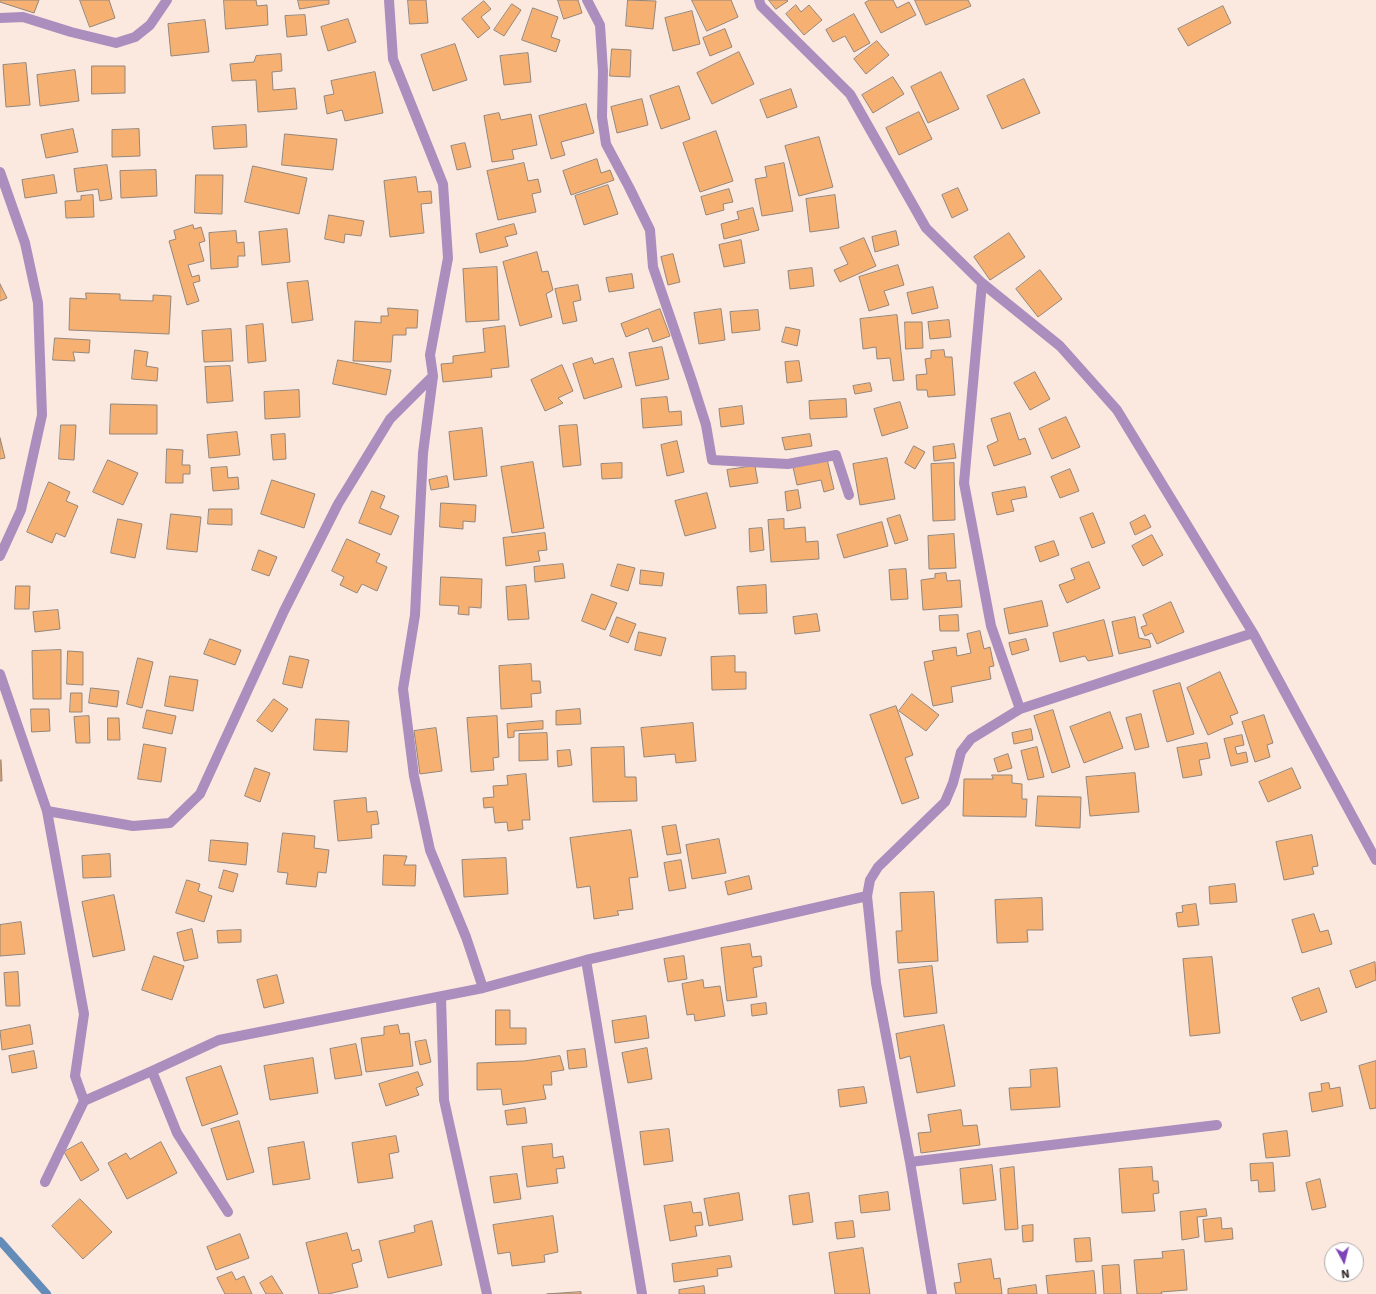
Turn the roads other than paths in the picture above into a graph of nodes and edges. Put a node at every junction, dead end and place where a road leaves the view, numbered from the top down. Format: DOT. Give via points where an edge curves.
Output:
graph roads {
  1 [pos="167,0"];
  2 [pos="389,0"];
  3 [pos="587,0"];
  4 [pos="759,0"];
  5 [pos="0,18"];
  6 [pos="0,172"];
  7 [pos="982,283"];
  8 [pos="434,376"];
  9 [pos="849,495"];
  10 [pos="0,556"];
  11 [pos="1253,633"];
  12 [pos="0,674"];
  13 [pos="1020,709"];
  14 [pos="47,811"];
  15 [pos="1376,860"];
  16 [pos="867,896"];
  17 [pos="586,960"];
  18 [pos="483,988"];
  19 [pos="441,997"];
  20 [pos="152,1071"];
  21 [pos="84,1101"];
  22 [pos="1217,1125"];
  23 [pos="910,1162"];
  24 [pos="45,1182"];
  25 [pos="228,1212"];
  26 [pos="487,1294"];
  27 [pos="642,1294"];
  28 [pos="932,1294"];
  1 -- 5 [label="street" via="150,25 135,38 116,43 23,17"];
  2 -- 8 [label="street" via="393,59 443,184 448,258 430,355"];
  3 -- 9 [label="street" via="600,25 602,117 606,144 650,230 653,267 706,425 712,460 788,464 836,455"];
  4 -- 7 [label="street" via="761,6 850,94 926,228"];
  6 -- 10 [label="street" via="25,243 38,303 42,415 21,510"];
  7 -- 11 [label="street" via="1060,346 1117,410"];
  7 -- 13 [label="street" via="964,483 991,626"];
  8 -- 14 [label="street" via="390,419 338,504 284,612 200,794 170,823 133,826"];
  8 -- 18 [label="street" via="423,453 415,615 403,689 414,776 430,850 466,937"];
  11 -- 13 [label="street"];
  11 -- 15 [label="street"];
  12 -- 14 [label="street"];
  13 -- 16 [label="street" via="971,739 961,752 945,802 878,867 870,880"];
  14 -- 21 [label="street" via="84,1014 75,1076"];
  16 -- 17 [label="street"];
  16 -- 23 [label="street" via="876,983"];
  17 -- 18 [label="street"];
  17 -- 27 [label="street"];
  18 -- 19 [label="street"];
  19 -- 20 [label="street" via="219,1040"];
  19 -- 26 [label="street" via="444,1100"];
  20 -- 21 [label="street"];
  20 -- 25 [label="street" via="177,1133"];
  21 -- 24 [label="street"];
  22 -- 23 [label="street"];
  23 -- 28 [label="street"];
}
